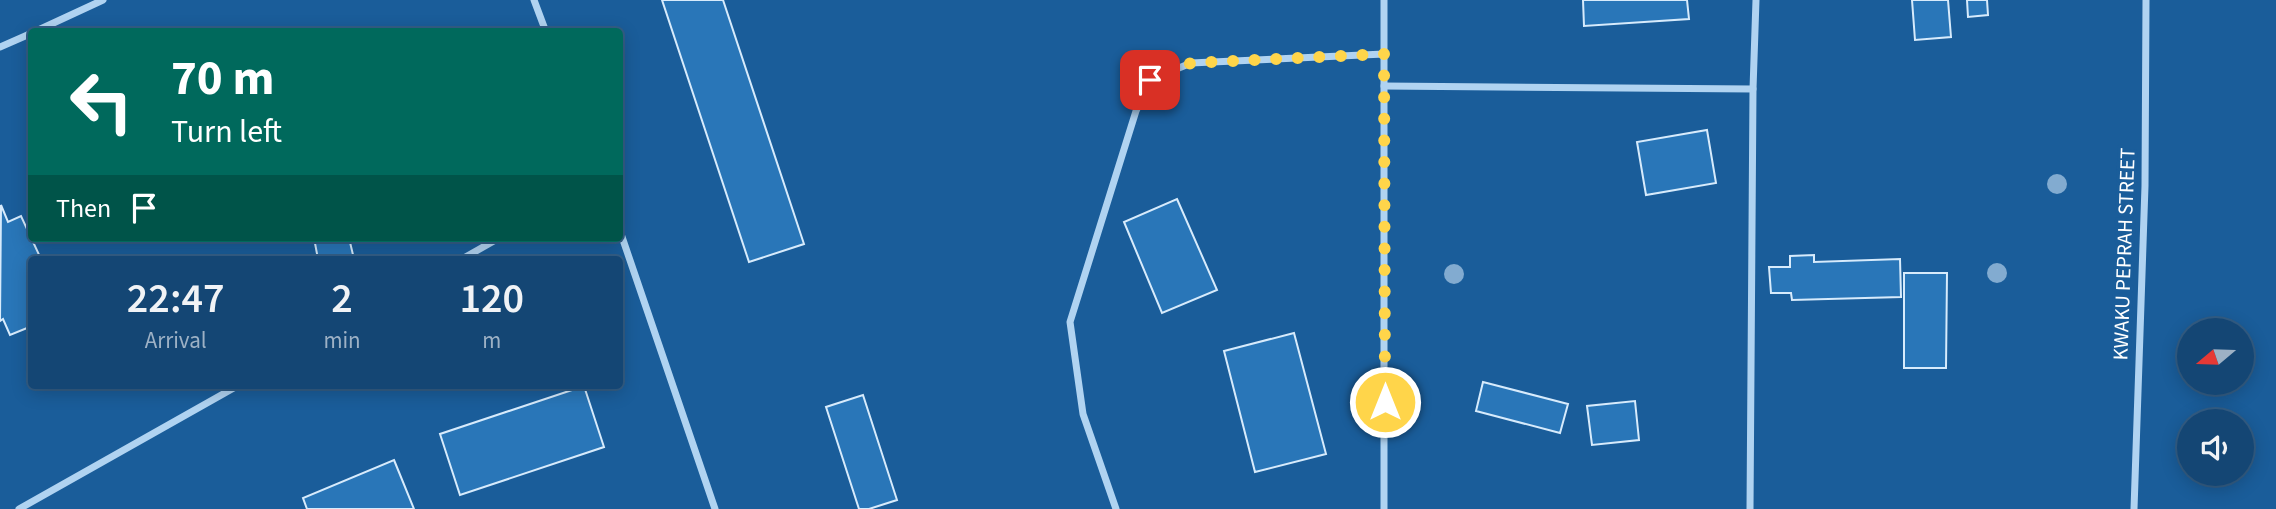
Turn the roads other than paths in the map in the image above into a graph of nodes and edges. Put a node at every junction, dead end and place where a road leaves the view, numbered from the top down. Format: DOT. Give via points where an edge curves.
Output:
graph roads {
  1 [pos="103,0"];
  2 [pos="534,0"];
  3 [pos="1384,0"];
  4 [pos="1756,0"];
  5 [pos="2146,0"];
  6 [pos="42,28"];
  7 [pos="544,28"];
  8 [pos="28,34"];
  9 [pos="0,47"];
  10 [pos="1384,54"];
  11 [pos="1384,86"];
  12 [pos="1753,89"];
  13 [pos="623,240"];
  14 [pos="492,242"];
  15 [pos="467,256"];
  16 [pos="232,389"];
  17 [pos="19,509"];
  18 [pos="715,509"];
  19 [pos="1116,509"];
  20 [pos="1384,509"];
  21 [pos="1749,509"];
  22 [pos="2134,509"];
  1 -- 6 [label="street"];
  2 -- 7 [label="street"];
  3 -- 10 [label="street"];
  4 -- 12 [label="street"];
  5 -- 22 [label="street, KWAKU PEPRAH STREET"];
  8 -- 9 [label="street"];
  10 -- 11 [label="street"];
  10 -- 19 [label="street" via="1191,63 1150,80 1136,111 1070,322 1083,414"];
  11 -- 12 [label="street"];
  11 -- 20 [label="street"];
  12 -- 21 [label="street"];
  13 -- 18 [label="street"];
  14 -- 15 [label="street"];
  16 -- 17 [label="street"];
}
